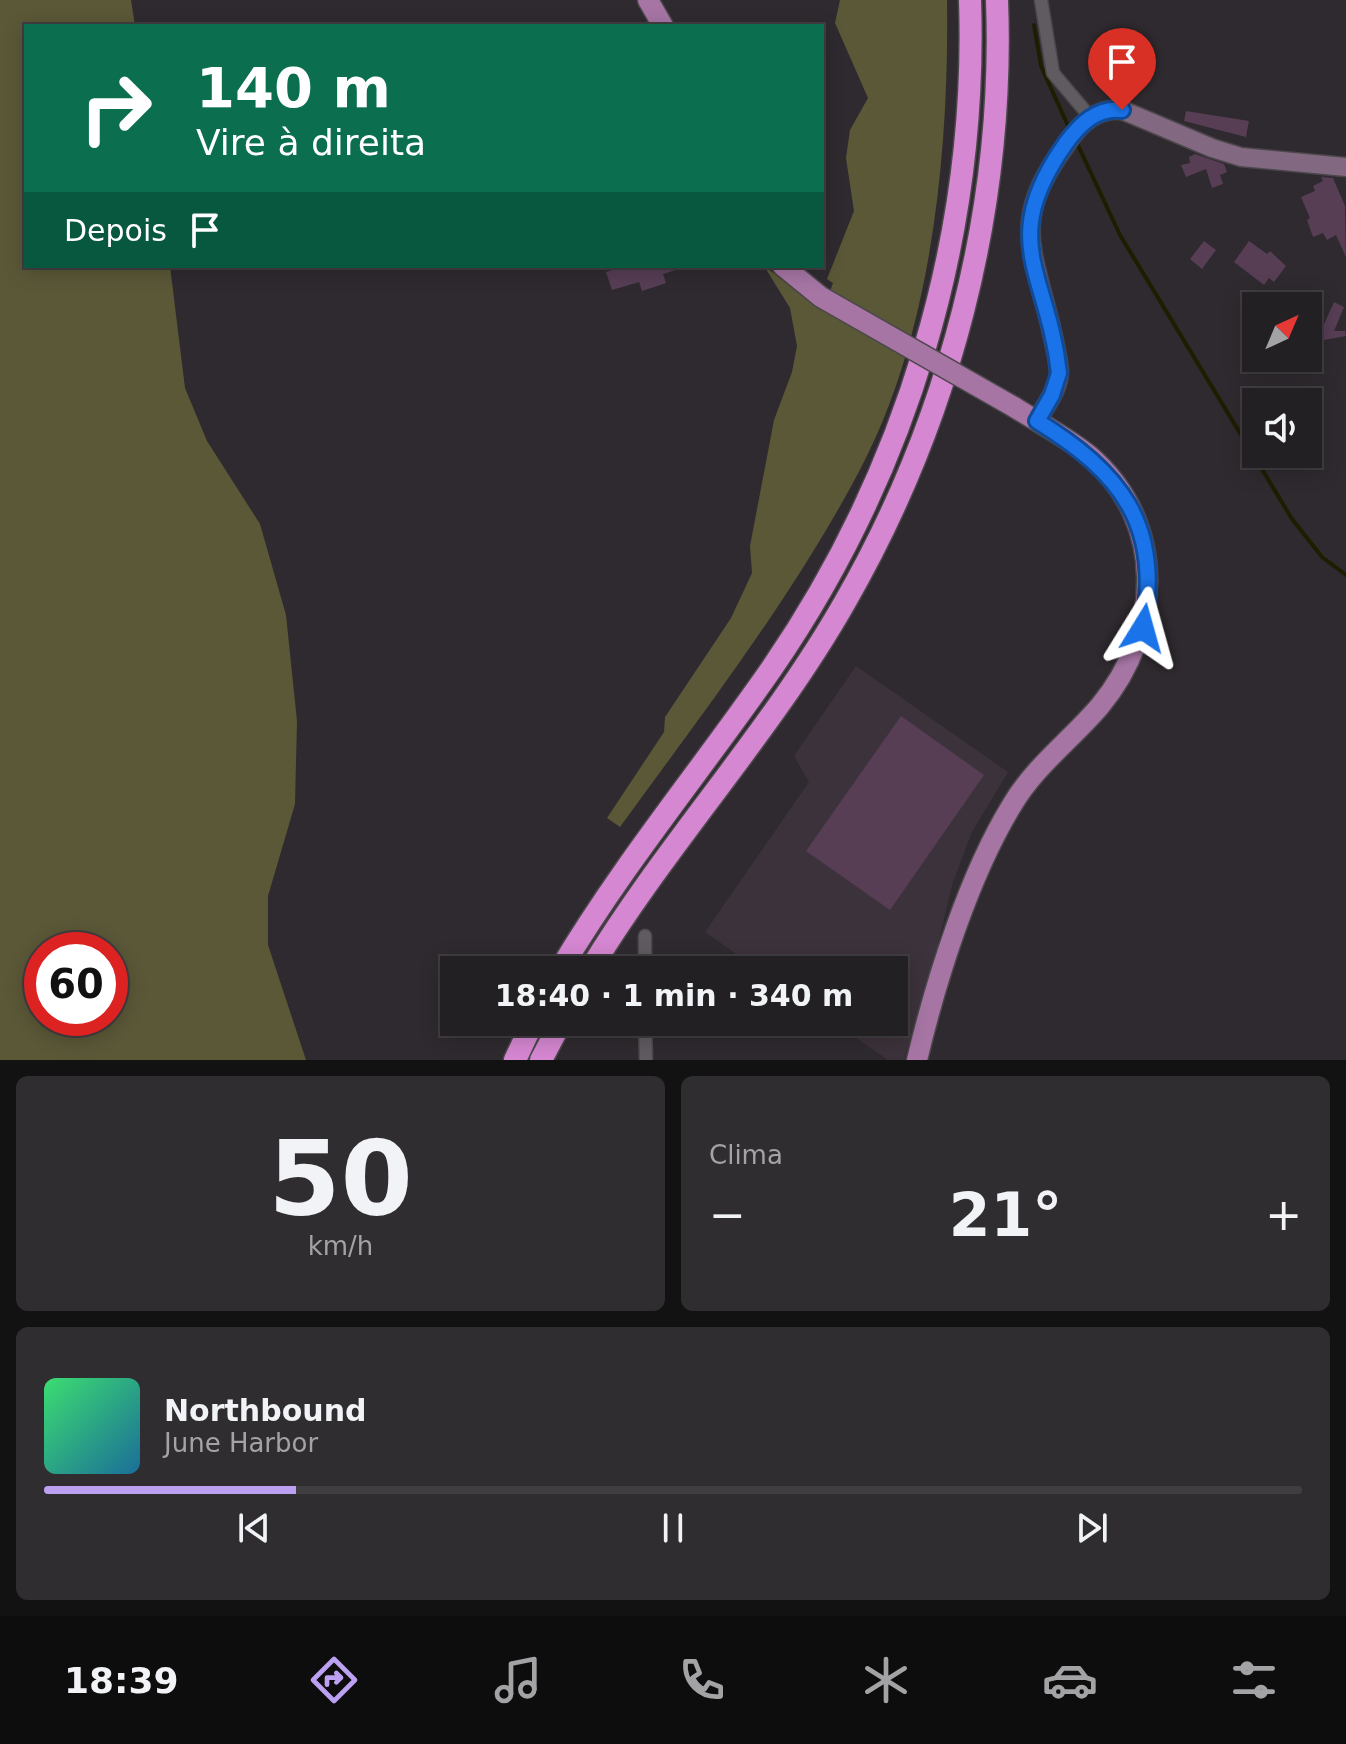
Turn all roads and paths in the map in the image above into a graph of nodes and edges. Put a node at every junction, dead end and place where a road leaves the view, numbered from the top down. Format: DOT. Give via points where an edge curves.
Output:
graph roads {
  1 [pos="648,0"];
  2 [pos="970,0"];
  3 [pos="997,0"];
  4 [pos="1041,0"];
  5 [pos="662,24"];
  6 [pos="1084,123"];
  7 [pos="1346,167"];
  8 [pos="785,268"];
  9 [pos="1037,421"];
  10 [pos="645,936"];
  11 [pos="568,956"];
  12 [pos="598,956"];
  13 [pos="645,956"];
  14 [pos="526,1036"];
  15 [pos="554,1036"];
  16 [pos="645,1036"];
  17 [pos="515,1060"];
  18 [pos="541,1060"];
  19 [pos="646,1060"];
  20 [pos="917,1060"];
  1 -- 5 [label="main road"];
  2 -- 11 [label="highway" via="966,141 948,259 904,411 877,477 822,588 772,667 600,902"];
  3 -- 12 [label="highway" via="997,80 986,202 961,318 930,421 888,520 844,603"];
  4 -- 6 [label="street" via="1053,73"];
  6 -- 7 [label="street" via="1107,110 1122,110 1241,157"];
  6 -- 9 [label="street" via="1038,189 1029,226 1029,249 1059,373"];
  8 -- 9 [label="main road, bridge" via="821,297"];
  9 -- 20 [label="main road" via="1090,456 1128,503 1147,559 1147,604 1136,647 1121,676 1100,706 1036,772 1000,826 949,954"];
  10 -- 13 [label="street"];
  14 -- 17 [label="highway"];
  15 -- 18 [label="highway"];
  16 -- 19 [label="street"];
}
